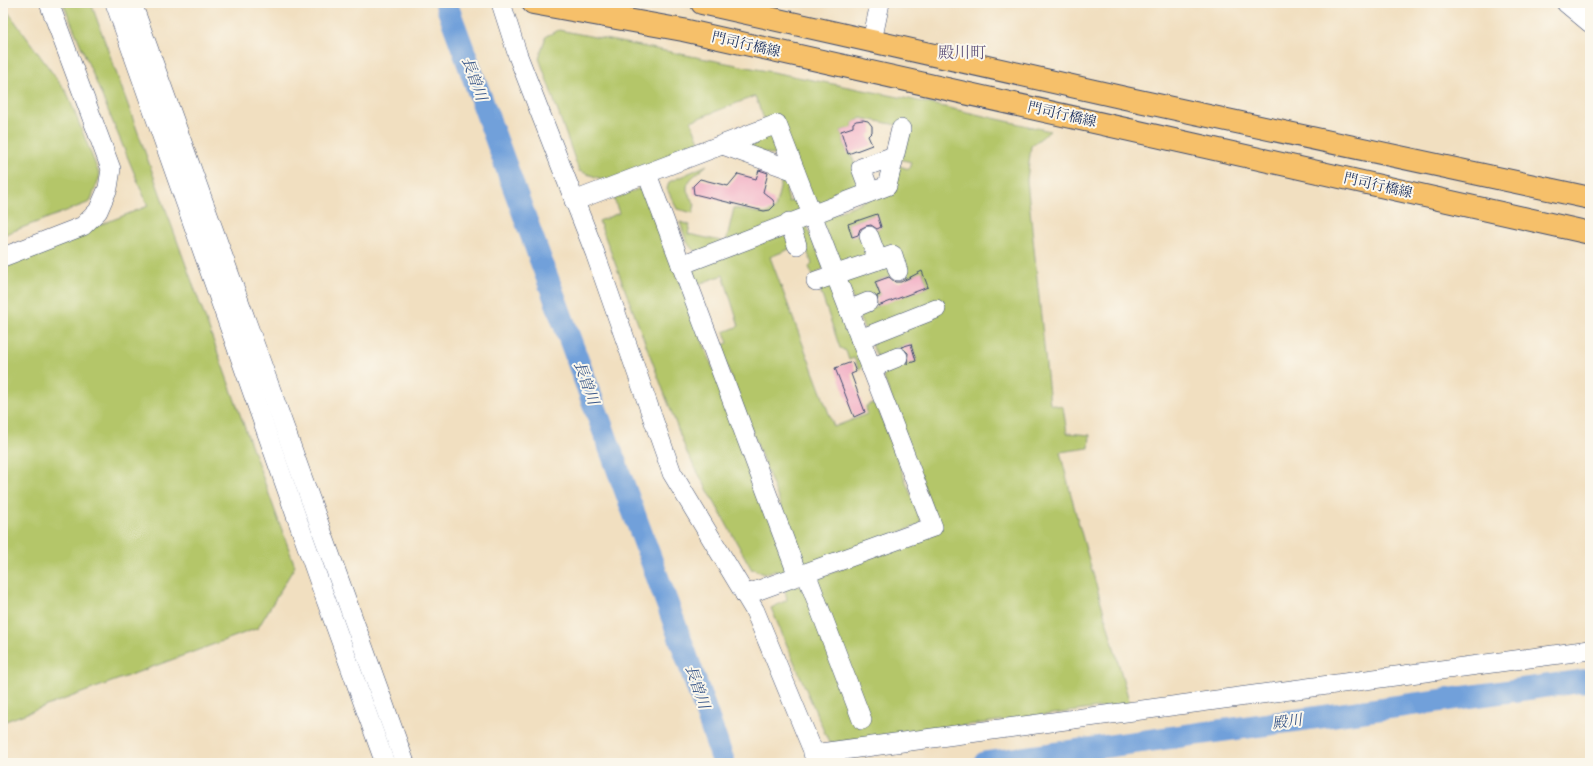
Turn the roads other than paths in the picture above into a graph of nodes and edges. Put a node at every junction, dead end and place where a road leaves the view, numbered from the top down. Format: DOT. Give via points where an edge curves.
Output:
graph roads {
  1 [pos="49,3"];
  2 [pos="116,3"];
  3 [pos="132,3"];
  4 [pos="501,3"];
  5 [pos="533,3"];
  6 [pos="702,3"];
  7 [pos="880,3"];
  8 [pos="1566,3"];
  9 [pos="1590,23"];
  10 [pos="872,41"];
  11 [pos="900,129"];
  12 [pos="723,145"];
  13 [pos="894,156"];
  14 [pos="795,171"];
  15 [pos="647,174"];
  16 [pos="870,192"];
  17 [pos="1590,198"];
  18 [pos="574,201"];
  19 [pos="812,214"];
  20 [pos="789,222"];
  21 [pos="1590,233"];
  22 [pos="869,236"];
  23 [pos="797,245"];
  24 [pos="3,257"];
  25 [pos="878,260"];
  26 [pos="681,265"];
  27 [pos="898,271"];
  28 [pos="835,275"];
  29 [pos="816,281"];
  30 [pos="868,302"];
  31 [pos="936,309"];
  32 [pos="849,310"];
  33 [pos="860,339"];
  34 [pos="898,357"];
  35 [pos="871,368"];
  36 [pos="802,574"];
  37 [pos="746,595"];
  38 [pos="1590,650"];
  39 [pos="862,720"];
  40 [pos="816,760"];
  41 [pos="385,763"];
  42 [pos="406,763"];
  1 -- 24 [label="street" via="111,169 108,188 98,211 83,226"];
  2 -- 41 [label="street"];
  3 -- 42 [label="street"];
  4 -- 18 [label="street" via="518,56"];
  5 -- 21 [label="main road, 門司行橋線" via="683,30"];
  6 -- 10 [label="main road"];
  7 -- 10 [label="street"];
  8 -- 9 [label="street"];
  10 -- 17 [label="main road"];
  11 -- 13 [label="street"];
  12 -- 14 [label="street"];
  12 -- 14 [label="street" via="777,124"];
  12 -- 15 [label="street"];
  13 -- 16 [label="street" via="887,186"];
  13 -- 16 [label="street" via="858,162"];
  14 -- 19 [label="street"];
  15 -- 18 [label="street"];
  15 -- 26 [label="street"];
  16 -- 19 [label="street"];
  18 -- 37 [label="street" via="672,473"];
  19 -- 20 [label="street"];
  19 -- 28 [label="street"];
  20 -- 23 [label="street"];
  20 -- 26 [label="street"];
  22 -- 25 [label="street"];
  25 -- 27 [label="street" via="893,255"];
  25 -- 28 [label="street"];
  26 -- 36 [label="street"];
  28 -- 29 [label="street"];
  28 -- 32 [label="street"];
  30 -- 32 [label="street"];
  31 -- 33 [label="street"];
  32 -- 33 [label="street"];
  33 -- 35 [label="street"];
  34 -- 35 [label="street"];
  35 -- 36 [label="street" via="933,527"];
  36 -- 37 [label="street"];
  36 -- 39 [label="street"];
  37 -- 40 [label="street" via="755,611"];
  38 -- 40 [label="street"];
}
